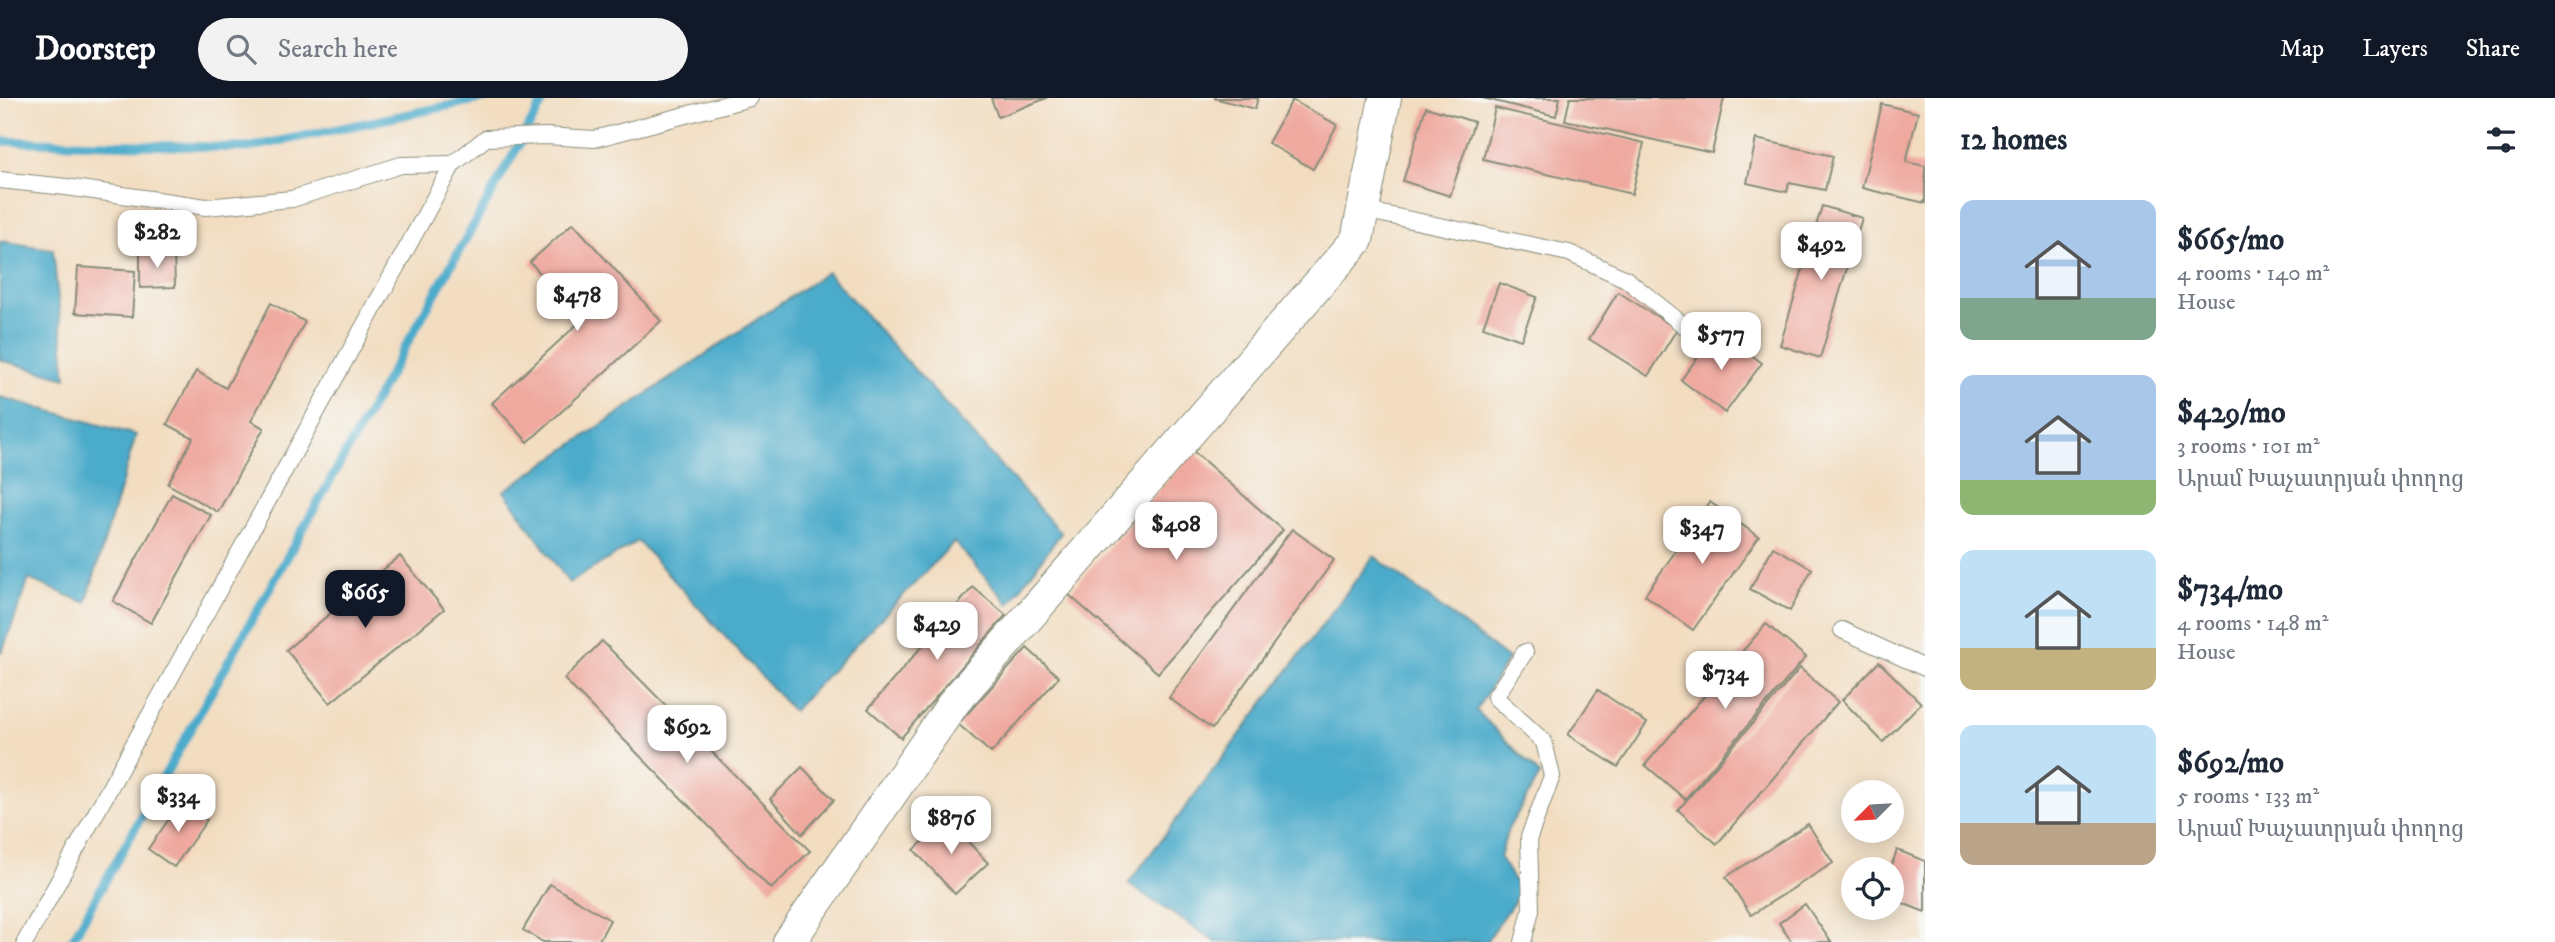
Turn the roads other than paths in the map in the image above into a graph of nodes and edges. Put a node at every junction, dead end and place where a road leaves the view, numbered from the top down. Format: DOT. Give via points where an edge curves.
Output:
graph roads {
  1 [pos="750,98"];
  2 [pos="1385,98"];
  3 [pos="453,164"];
  4 [pos="0,180"];
  5 [pos="1363,210"];
  6 [pos="1697,336"];
  7 [pos="1842,630"];
  8 [pos="1525,652"];
  9 [pos="1925,668"];
  10 [pos="25,942"];
  11 [pos="789,942"];
  12 [pos="1523,942"];
  1 -- 3 [label="lane" via="594,139 486,138"];
  2 -- 5 [label="street"];
  3 -- 4 [label="lane" via="401,165 292,199 206,207"];
  3 -- 10 [label="lane"];
  5 -- 6 [label="lane" via="1569,253 1626,279"];
  5 -- 11 [label="street" via="1357,240 955,701"];
  7 -- 9 [label="lane"];
  8 -- 12 [label="lane" via="1495,697 1544,742 1552,776 1529,837 1531,910"];
}
